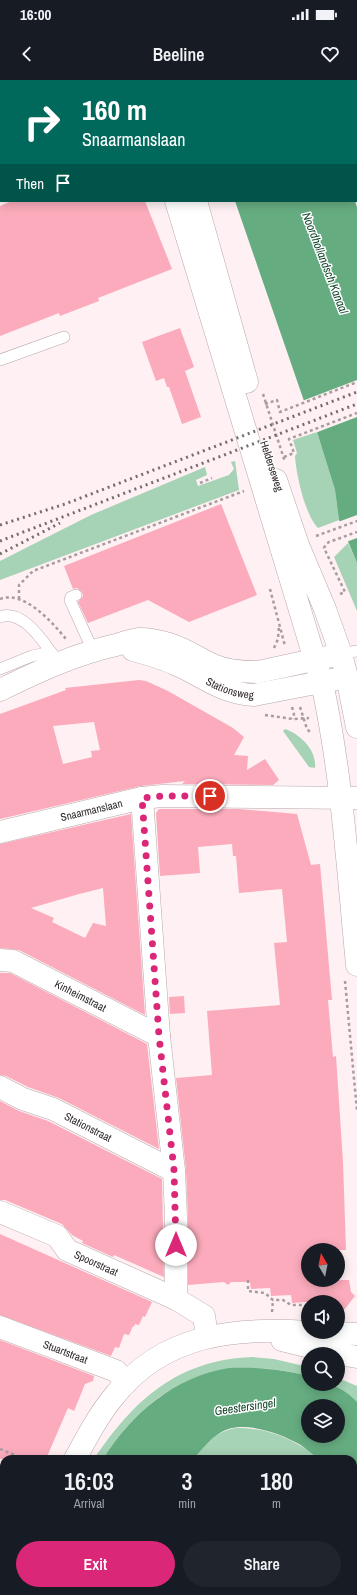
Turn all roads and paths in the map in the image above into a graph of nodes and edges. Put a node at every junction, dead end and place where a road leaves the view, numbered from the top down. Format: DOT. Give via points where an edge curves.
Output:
graph roads {
  1 [pos="176,202"];
  2 [pos="196,202"];
  3 [pos="64,337"];
  4 [pos="0,360"];
  5 [pos="357,382"];
  6 [pos="265,404"];
  7 [pos="357,413"];
  8 [pos="284,457"];
  9 [pos="212,478"];
  10 [pos="200,483"];
  11 [pos="248,489"];
  12 [pos="357,521"];
  13 [pos="357,532"];
  14 [pos="343,536"];
  15 [pos="312,537"];
  16 [pos="76,595"];
  17 [pos="0,599"];
  18 [pos="19,599"];
  19 [pos="0,617"];
  20 [pos="120,644"];
  21 [pos="349,652"];
  22 [pos="71,655"];
  23 [pos="315,659"];
  24 [pos="0,669"];
  25 [pos="352,677"];
  26 [pos="322,682"];
  27 [pos="0,690"];
  28 [pos="357,727"];
  29 [pos="142,798"];
  30 [pos="342,798"];
  31 [pos="0,832"];
  32 [pos="0,960"];
  33 [pos="357,965"];
  34 [pos="159,1036"];
  35 [pos="0,1088"];
  36 [pos="174,1170"];
  37 [pos="0,1212"];
  38 [pos="248,1280"];
  39 [pos="176,1299"];
  40 [pos="273,1300"];
  41 [pos="301,1306"];
  42 [pos="272,1308"];
  43 [pos="0,1328"];
  44 [pos="250,1332"];
  45 [pos="301,1332"];
  46 [pos="345,1333"];
  47 [pos="357,1334"];
  48 [pos="207,1336"];
  49 [pos="357,1357"];
  50 [pos="126,1383"];
  51 [pos="0,1449"];
  52 [pos="15,1455"];
  53 [pos="77,1455"];
  1 -- 23 [label="street, Helderseweg"];
  2 -- 21 [label="street, Helderseweg" via="268,455 298,545 325,609"];
  3 -- 4 [label="lane"];
  5 -- 6 [label="path" via="280,412 277,400"];
  7 -- 8 [label="path" via="289,439 294,453"];
  9 -- 10 [label="path"];
  11 -- 18 [label="path" via="33,571 19,585"];
  12 -- 15 [label="path"];
  13 -- 14 [label="path"];
  16 -- 22 [label="lane" via="70,600"];
  17 -- 18 [label="path"];
  18 -- 22 [label="path" via="36,608 63,636"];
  19 -- 22 [label="lane" via="15,616 38,635"];
  20 -- 22 [label="street, Stationsweg"];
  20 -- 23 [label="street, Stationsweg" via="139,639 155,640 182,649 214,666 246,672 258,672"];
  20 -- 26 [label="street, Stationsweg" via="178,665 231,692 254,695"];
  21 -- 23 [label="street, Stationsweg"];
  21 -- 25 [label="street, Helderseweg"];
  22 -- 24 [label="lane, Stationsweg" via="32,656"];
  22 -- 27 [label="street, Stationsweg"];
  23 -- 26 [label="street, Helderseweg"];
  25 -- 26 [label="street, Stationsweg"];
  25 -- 28 [label="street, Helderseweg"];
  26 -- 30 [label="street"];
  29 -- 30 [label="street, Snaarmanslaan"];
  29 -- 31 [label="street, Snaarmanslaan"];
  29 -- 34 [label="street"];
  30 -- 33 [label="street"];
  32 -- 34 [label="street, Kinheimstraat" via="13,961"];
  34 -- 36 [label="street"];
  35 -- 36 [label="street, Stationstraat" via="53,1109"];
  36 -- 39 [label="street"];
  37 -- 39 [label="street, Spoorstraat" via="57,1236 66,1250"];
  38 -- 40 [label="path" via="248,1291 265,1293"];
  39 -- 48 [label="street, Spoorstraat" via="204,1316"];
  40 -- 41 [label="path" via="283,1300 291,1305"];
  40 -- 42 [label="path"];
  43 -- 50 [label="street, Stuartstraat" via="116,1371"];
  44 -- 45 [label="street"];
  44 -- 48 [label="street" via="228,1332"];
  44 -- 49 [label="street"];
  46 -- 47 [label="street"];
  48 -- 50 [label="street" via="164,1353 143,1367"];
  50 -- 53 [label="street" via="104,1410"];
  51 -- 52 [label="path"];
}
